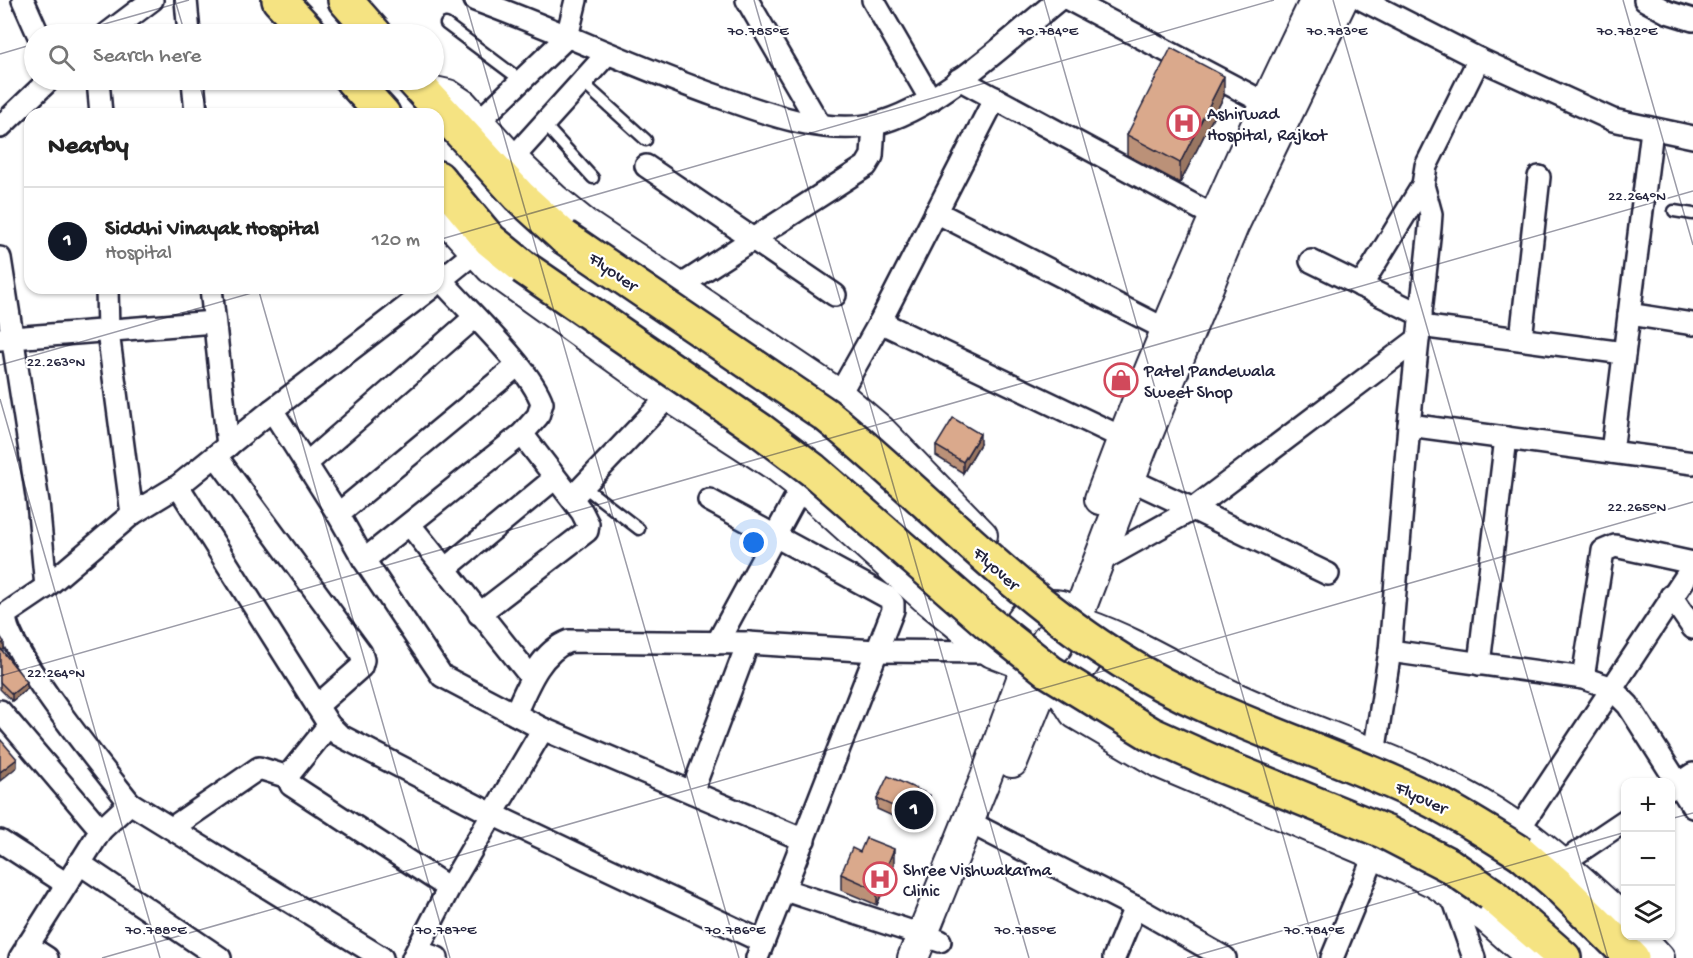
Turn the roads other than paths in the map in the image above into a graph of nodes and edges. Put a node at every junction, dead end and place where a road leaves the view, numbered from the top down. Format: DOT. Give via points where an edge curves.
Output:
graph roads {
  1 [pos="23,0"];
  2 [pos="152,0"];
  3 [pos="186,0"];
  4 [pos="279,0"];
  5 [pos="347,0"];
  6 [pos="475,0"];
  7 [pos="576,0"];
  8 [pos="747,0"];
  9 [pos="873,0"];
  10 [pos="1058,0"];
  11 [pos="1070,0"];
  12 [pos="1316,0"];
  13 [pos="1342,0"];
  14 [pos="1363,0"];
  15 [pos="1645,0"];
  16 [pos="131,7"];
  17 [pos="1693,20"];
  18 [pos="34,24"];
  19 [pos="116,24"];
  20 [pos="188,24"];
  21 [pos="302,24"];
  22 [pos="367,24"];
  23 [pos="446,24"];
  24 [pos="567,37"];
  25 [pos="607,54"];
  26 [pos="1479,59"];
  27 [pos="959,79"];
  28 [pos="522,81"];
  29 [pos="582,82"];
  30 [pos="38,90"];
  31 [pos="99,90"];
  32 [pos="194,90"];
  33 [pos="361,90"];
  34 [pos="422,90"];
  35 [pos="432,90"];
  36 [pos="995,98"];
  37 [pos="931,100"];
  38 [pos="1265,103"];
  39 [pos="100,108"];
  40 [pos="195,108"];
  41 [pos="378,108"];
  42 [pos="439,108"];
  43 [pos="444,114"];
  44 [pos="478,122"];
  45 [pos="544,124"];
  46 [pos="819,124"];
  47 [pos="874,124"];
  48 [pos="0,127"];
  49 [pos="1652,130"];
  50 [pos="1693,136"];
  51 [pos="646,140"];
  52 [pos="512,159"];
  53 [pos="646,166"];
  54 [pos="593,177"];
  55 [pos="1539,177"];
  56 [pos="444,185"];
  57 [pos="1423,185"];
  58 [pos="1674,211"];
  59 [pos="936,212"];
  60 [pos="1693,214"];
  61 [pos="444,217"];
  62 [pos="1224,221"];
  63 [pos="753,240"];
  64 [pos="474,253"];
  65 [pos="0,258"];
  66 [pos="1311,261"];
  67 [pos="444,277"];
  68 [pos="1361,286"];
  69 [pos="677,288"];
  70 [pos="444,291"];
  71 [pos="107,294"];
  72 [pos="212,294"];
  73 [pos="423,294"];
  74 [pos="835,295"];
  75 [pos="1629,315"];
  76 [pos="474,318"];
  77 [pos="214,322"];
  78 [pos="880,322"];
  79 [pos="1693,324"];
  80 [pos="1420,327"];
  81 [pos="1165,329"];
  82 [pos="108,332"];
  83 [pos="5,339"];
  84 [pos="1521,339"];
  85 [pos="1624,352"];
  86 [pos="518,365"];
  87 [pos="839,395"];
  88 [pos="669,396"];
  89 [pos="272,410"];
  90 [pos="1409,425"];
  91 [pos="522,434"];
  92 [pos="1122,438"];
  93 [pos="1506,438"];
  94 [pos="222,451"];
  95 [pos="1612,452"];
  96 [pos="306,463"];
  97 [pos="1693,463"];
  98 [pos="555,478"];
  99 [pos="1129,479"];
  100 [pos="178,486"];
  101 [pos="802,486"];
  102 [pos="577,492"];
  103 [pos="708,500"];
  104 [pos="1193,509"];
  105 [pos="132,514"];
  106 [pos="338,514"];
  107 [pos="410,525"];
  108 [pos="639,529"];
  109 [pos="777,535"];
  110 [pos="364,560"];
  111 [pos="1098,562"];
  112 [pos="1693,564"];
  113 [pos="445,569"];
  114 [pos="1328,574"];
  115 [pos="46,587"];
  116 [pos="1671,596"];
  117 [pos="1069,613"];
  118 [pos="479,614"];
  119 [pos="1693,628"];
  120 [pos="717,643"];
  121 [pos="748,643"];
  122 [pos="876,651"];
  123 [pos="1390,651"];
  124 [pos="1479,664"];
  125 [pos="1027,670"];
  126 [pos="531,677"];
  127 [pos="1583,678"];
  128 [pos="1610,687"];
  129 [pos="317,706"];
  130 [pos="0,711"];
  131 [pos="515,714"];
  132 [pos="329,725"];
  133 [pos="543,729"];
  134 [pos="1374,754"];
  135 [pos="288,777"];
  136 [pos="1680,783"];
  137 [pos="692,792"];
  138 [pos="130,803"];
  139 [pos="1693,807"];
  140 [pos="494,815"];
  141 [pos="1621,823"];
  142 [pos="977,826"];
  143 [pos="172,828"];
  144 [pos="100,830"];
  145 [pos="804,840"];
  146 [pos="0,841"];
  147 [pos="1520,841"];
  148 [pos="1375,854"];
  149 [pos="78,863"];
  150 [pos="1562,863"];
  151 [pos="65,884"];
  152 [pos="449,888"];
  153 [pos="785,890"];
  154 [pos="1450,892"];
  155 [pos="1135,907"];
  156 [pos="1621,917"];
  157 [pos="1643,940"];
  158 [pos="927,948"];
  159 [pos="760,950"];
  160 [pos="23,951"];
  161 [pos="415,954"];
  162 [pos="47,958"];
  163 [pos="220,958"];
  164 [pos="382,958"];
  165 [pos="437,958"];
  166 [pos="1114,958"];
  167 [pos="1225,958"];
  168 [pos="1332,958"];
  169 [pos="1474,958"];
  170 [pos="1533,958"];
  171 [pos="1564,958"];
  172 [pos="1632,958"];
  173 [pos="1659,958"];
  1 -- 18 [label="street"];
  2 -- 16 [label="street"];
  3 -- 20 [label="street"];
  4 -- 21 [label="highway"];
  5 -- 22 [label="highway"];
  6 -- 24 [label="street"];
  7 -- 24 [label="street"];
  8 -- 46 [label="street"];
  9 -- 37 [label="street"];
  10 -- 27 [label="street"];
  11 -- 38 [label="street"];
  12 -- 38 [label="main road"];
  13 -- 62 [label="main road"];
  14 -- 26 [label="street"];
  15 -- 17 [label="street"];
  16 -- 19 [label="street"];
  23 -- 28 [label="lane"];
  24 -- 25 [label="street"];
  24 -- 28 [label="street"];
  25 -- 29 [label="street"];
  25 -- 46 [label="street" via="758,110"];
  26 -- 49 [label="street" via="1613,120"];
  26 -- 57 [label="street" via="1426,166"];
  27 -- 36 [label="street"];
  27 -- 37 [label="street"];
  28 -- 44 [label="street"];
  29 -- 45 [label="street"];
  29 -- 51 [label="lane"];
  30 -- 48 [label="street"];
  31 -- 39 [label="street"];
  32 -- 40 [label="street"];
  33 -- 41 [label="highway"];
  34 -- 42 [label="highway, Flyover, bridge"];
  35 -- 44 [label="main road" via="463,105"];
  36 -- 59 [label="street"];
  36 -- 62 [label="street"];
  37 -- 47 [label="street"];
  38 -- 62 [label="main road"];
  43 -- 147 [label="highway, Flyover, bridge" via="519,196 564,237 826,415 1039,604 1122,662 1182,696"];
  44 -- 52 [label="main road"];
  45 -- 52 [label="street"];
  45 -- 54 [label="lane"];
  46 -- 47 [label="street"];
  47 -- 63 [label="street" via="872,156 867,166"];
  49 -- 50 [label="street"];
  49 -- 75 [label="street"];
  52 -- 69 [label="main road" via="586,225"];
  53 -- 63 [label="street"];
  55 -- 84 [label="street"];
  56 -- 171 [label="highway, bridge" via="490,240 523,267 813,470 942,584 1050,672 1151,734 1385,832 1449,865 1491,894"];
  57 -- 68 [label="street"];
  57 -- 80 [label="street" via="1431,214"];
  58 -- 60 [label="lane"];
  59 -- 78 [label="street"];
  59 -- 81 [label="street"];
  61 -- 64 [label="main road"];
  62 -- 81 [label="main road"];
  62 -- 99 [label="main road"];
  63 -- 69 [label="street"];
  63 -- 74 [label="street"];
  64 -- 67 [label="street"];
  64 -- 88 [label="main road" via="511,284"];
  65 -- 83 [label="street"];
  66 -- 68 [label="street"];
  68 -- 80 [label="street"];
  69 -- 87 [label="main road"];
  70 -- 76 [label="street"];
  71 -- 82 [label="street"];
  72 -- 77 [label="street"];
  73 -- 89 [label="street"];
  75 -- 79 [label="street"];
  75 -- 85 [label="street"];
  76 -- 86 [label="street"];
  76 -- 96 [label="street"];
  77 -- 82 [label="street"];
  77 -- 94 [label="street"];
  78 -- 87 [label="street"];
  78 -- 92 [label="street"];
  80 -- 84 [label="street"];
  80 -- 90 [label="street"];
  80 -- 104 [label="street"];
  81 -- 92 [label="main road"];
  82 -- 83 [label="street"];
  82 -- 105 [label="street"];
  83 -- 115 [label="street" via="38,502"];
  84 -- 85 [label="street"];
  85 -- 95 [label="street"];
  86 -- 91 [label="street" via="542,403 538,416"];
  86 -- 106 [label="street"];
  87 -- 117 [label="main road"];
  88 -- 101 [label="main road"];
  88 -- 102 [label="street"];
  89 -- 94 [label="street"];
  89 -- 96 [label="street"];
  90 -- 93 [label="street"];
  90 -- 123 [label="street"];
  91 -- 98 [label="street"];
  91 -- 107 [label="street"];
  92 -- 117 [label="main road"];
  93 -- 95 [label="street"];
  93 -- 124 [label="street"];
  94 -- 100 [label="street"];
  94 -- 129 [label="street" via="361,653 361,668"];
  95 -- 97 [label="street"];
  96 -- 106 [label="street"];
  98 -- 102 [label="street"];
  98 -- 113 [label="street"];
  99 -- 104 [label="street"];
  99 -- 111 [label="main road"];
  100 -- 105 [label="street"];
  100 -- 129 [label="street"];
  101 -- 109 [label="street"];
  101 -- 125 [label="main road" via="886,563"];
  102 -- 108 [label="lane"];
  102 -- 118 [label="street" via="587,531"];
  103 -- 109 [label="street"];
  104 -- 111 [label="street"];
  104 -- 114 [label="street"];
  105 -- 115 [label="street"];
  106 -- 110 [label="street"];
  107 -- 110 [label="street"];
  107 -- 113 [label="street"];
  109 -- 120 [label="street"];
  109 -- 122 [label="street" via="889,598 893,610"];
  110 -- 131 [label="street" via="442,676"];
  111 -- 117 [label="main road"];
  112 -- 116 [label="street"];
  112 -- 127 [label="street" via="1615,546 1603,551"];
  113 -- 118 [label="street"];
  115 -- 138 [label="street" via="6,614 6,627 40,686"];
  116 -- 119 [label="street"];
  116 -- 128 [label="street"];
  117 -- 125 [label="main road" via="1033,610 1017,628 1014,651"];
  117 -- 125 [label="main road" via="1090,636 1086,661 1073,675"];
  117 -- 134 [label="main road" via="1241,700"];
  118 -- 126 [label="street"];
  120 -- 121 [label="street"];
  120 -- 126 [label="street" via="569,641 553,650"];
  121 -- 122 [label="street"];
  121 -- 137 [label="street"];
  122 -- 125 [label="street"];
  122 -- 145 [label="street"];
  123 -- 124 [label="street"];
  123 -- 134 [label="street"];
  124 -- 127 [label="street"];
  125 -- 142 [label="main road"];
  125 -- 148 [label="main road" via="1076,713 1161,763"];
  126 -- 131 [label="street"];
  127 -- 128 [label="street"];
  128 -- 136 [label="street" via="1628,705"];
  128 -- 147 [label="street"];
  129 -- 132 [label="street"];
  130 -- 144 [label="street"];
  131 -- 133 [label="street"];
  132 -- 135 [label="street"];
  132 -- 140 [label="street" via="339,735"];
  133 -- 137 [label="street"];
  133 -- 140 [label="street"];
  134 -- 147 [label="main road" via="1460,794"];
  135 -- 143 [label="street" via="259,768"];
  135 -- 152 [label="street" via="296,789"];
  136 -- 139 [label="street"];
  137 -- 145 [label="street"];
  138 -- 143 [label="street"];
  138 -- 144 [label="street"];
  140 -- 152 [label="street"];
  140 -- 159 [label="street"];
  141 -- 150 [label="street"];
  142 -- 155 [label="street"];
  142 -- 158 [label="main road"];
  143 -- 164 [label="street"];
  144 -- 149 [label="street"];
  145 -- 153 [label="street"];
  146 -- 151 [label="street"];
  147 -- 150 [label="main road"];
  147 -- 172 [label="highway, Flyover"];
  148 -- 154 [label="main road"];
  148 -- 168 [label="street"];
  149 -- 151 [label="street"];
  149 -- 163 [label="street"];
  150 -- 156 [label="main road"];
  151 -- 160 [label="street"];
  152 -- 161 [label="street"];
  153 -- 158 [label="street"];
  153 -- 159 [label="street"];
  154 -- 169 [label="street"];
  154 -- 170 [label="main road" via="1486,916"];
  155 -- 166 [label="street"];
  155 -- 167 [label="street"];
  157 -- 173 [label="main road"];
  160 -- 162 [label="street"];
  161 -- 165 [label="street"];
}
